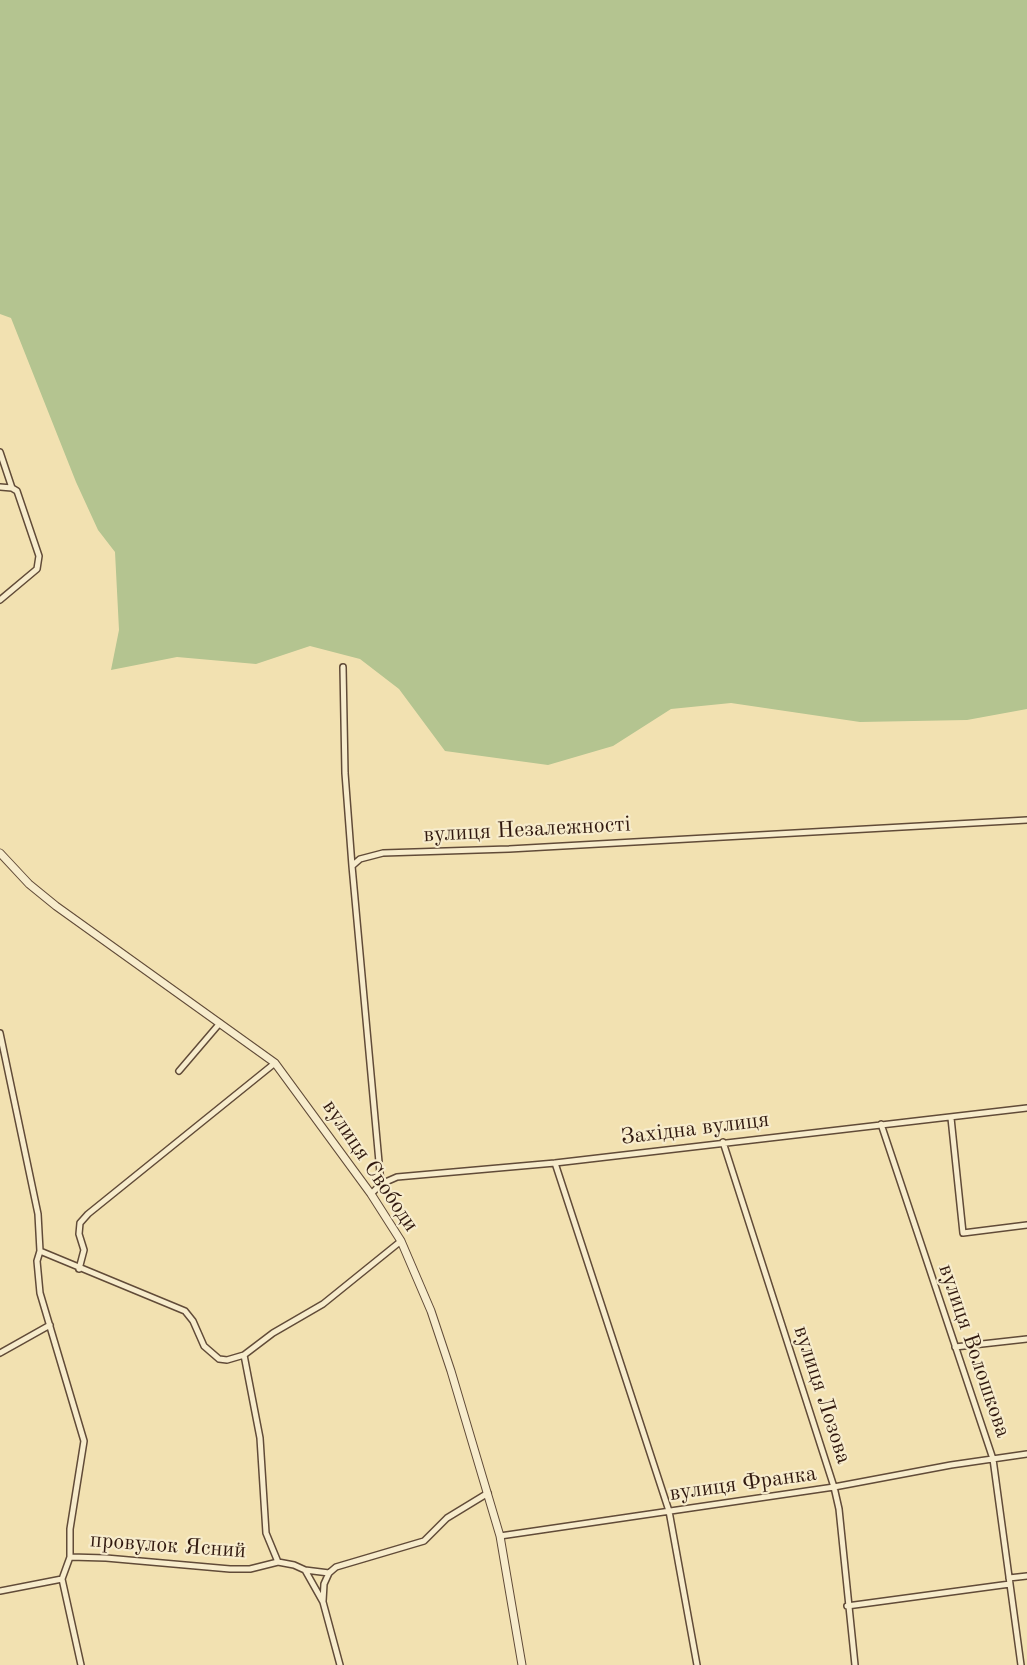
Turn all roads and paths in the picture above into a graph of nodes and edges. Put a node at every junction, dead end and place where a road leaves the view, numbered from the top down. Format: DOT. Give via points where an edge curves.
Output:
graph roads {
  1 [pos="0,452"];
  2 [pos="0,487"];
  3 [pos="12,488"];
  4 [pos="0,600"];
  5 [pos="343,667"];
  6 [pos="1027,820"];
  7 [pos="0,853"];
  8 [pos="352,866"];
  9 [pos="220,1023"];
  10 [pos="0,1033"];
  11 [pos="275,1063"];
  12 [pos="179,1071"];
  13 [pos="1027,1108"];
  14 [pos="951,1118"];
  15 [pos="881,1124"];
  16 [pos="723,1142"];
  17 [pos="555,1163"];
  18 [pos="381,1184"];
  19 [pos="371,1194"];
  20 [pos="1027,1225"];
  21 [pos="401,1241"];
  22 [pos="40,1251"];
  23 [pos="78,1269"];
  24 [pos="50,1325"];
  25 [pos="1027,1339"];
  26 [pos="955,1347"];
  27 [pos="0,1353"];
  28 [pos="244,1355"];
  29 [pos="1027,1454"];
  30 [pos="993,1459"];
  31 [pos="834,1487"];
  32 [pos="488,1493"];
  33 [pos="669,1510"];
  34 [pos="500,1536"];
  35 [pos="70,1557"];
  36 [pos="278,1562"];
  37 [pos="305,1570"];
  38 [pos="329,1573"];
  39 [pos="1027,1576"];
  40 [pos="62,1579"];
  41 [pos="1010,1581"];
  42 [pos="0,1591"];
  43 [pos="323,1602"];
  44 [pos="847,1606"];
  45 [pos="81,1665"];
  46 [pos="340,1665"];
  47 [pos="522,1665"];
  48 [pos="697,1665"];
  49 [pos="855,1665"];
  50 [pos="1021,1665"];
  1 -- 3 [label="street"];
  2 -- 3 [label="street"];
  3 -- 4 [label="street" via="17,491 39,556 37,569"];
  5 -- 8 [label="street" via="345,784"];
  6 -- 8 [label="street, вулиця Незалежності" via="383,853 366,856"];
  7 -- 9 [label="street, вулиця Свободи" via="56,906"];
  8 -- 18 [label="street"];
  9 -- 11 [label="street, вулиця Свободи"];
  9 -- 12 [label="street"];
  10 -- 22 [label="street" via="38,1214"];
  11 -- 19 [label="street, вулиця Свободи"];
  11 -- 23 [label="street" via="88,1214 80,1223 84,1250"];
  13 -- 14 [label="street, Західна вулиця"];
  14 -- 15 [label="street, Західна вулиця"];
  14 -- 20 [label="street" via="963,1233"];
  15 -- 16 [label="street, Західна вулиця"];
  15 -- 26 [label="street, вулиця Волошкова"];
  16 -- 17 [label="street, Західна вулиця"];
  16 -- 31 [label="street, вулиця Лозова"];
  17 -- 18 [label="street, Західна вулиця" via="397,1177"];
  17 -- 33 [label="street"];
  18 -- 19 [label="street, Західна вулиця"];
  19 -- 21 [label="street, вулиця Свободи"];
  21 -- 28 [label="street" via="323,1304"];
  21 -- 32 [label="street, вулиця Свободи" via="431,1311"];
  22 -- 23 [label="street"];
  22 -- 24 [label="street" via="40,1293"];
  23 -- 28 [label="street" via="185,1311 204,1346 219,1359"];
  24 -- 27 [label="street"];
  24 -- 35 [label="street" via="84,1441 70,1529"];
  25 -- 26 [label="street"];
  26 -- 30 [label="street, вулиця Волошкова"];
  28 -- 36 [label="street" via="260,1438 266,1533"];
  29 -- 30 [label="street, вулиця Франка"];
  30 -- 31 [label="street, вулиця Франка"];
  30 -- 41 [label="street, вулиця Волошкова"];
  31 -- 33 [label="street, вулиця Франка"];
  31 -- 44 [label="street, вулиця Лозова"];
  32 -- 34 [label="street, вулиця Свободи"];
  32 -- 38 [label="street" via="447,1518 424,1541 340,1565"];
  33 -- 34 [label="street, вулиця Франка"];
  33 -- 48 [label="street"];
  34 -- 47 [label="street, вулиця Свободи"];
  35 -- 36 [label="street, провулок Ясний" via="230,1569"];
  35 -- 40 [label="street"];
  36 -- 37 [label="street, провулок Ясний"];
  37 -- 38 [label="street, провулок Ясний"];
  37 -- 43 [label="street"];
  38 -- 43 [label="street"];
  39 -- 41 [label="street"];
  40 -- 42 [label="street"];
  40 -- 45 [label="street"];
  41 -- 44 [label="street"];
  41 -- 50 [label="street, вулиця Волошкова"];
  43 -- 46 [label="street"];
  44 -- 49 [label="street, вулиця Лозова"];
}
